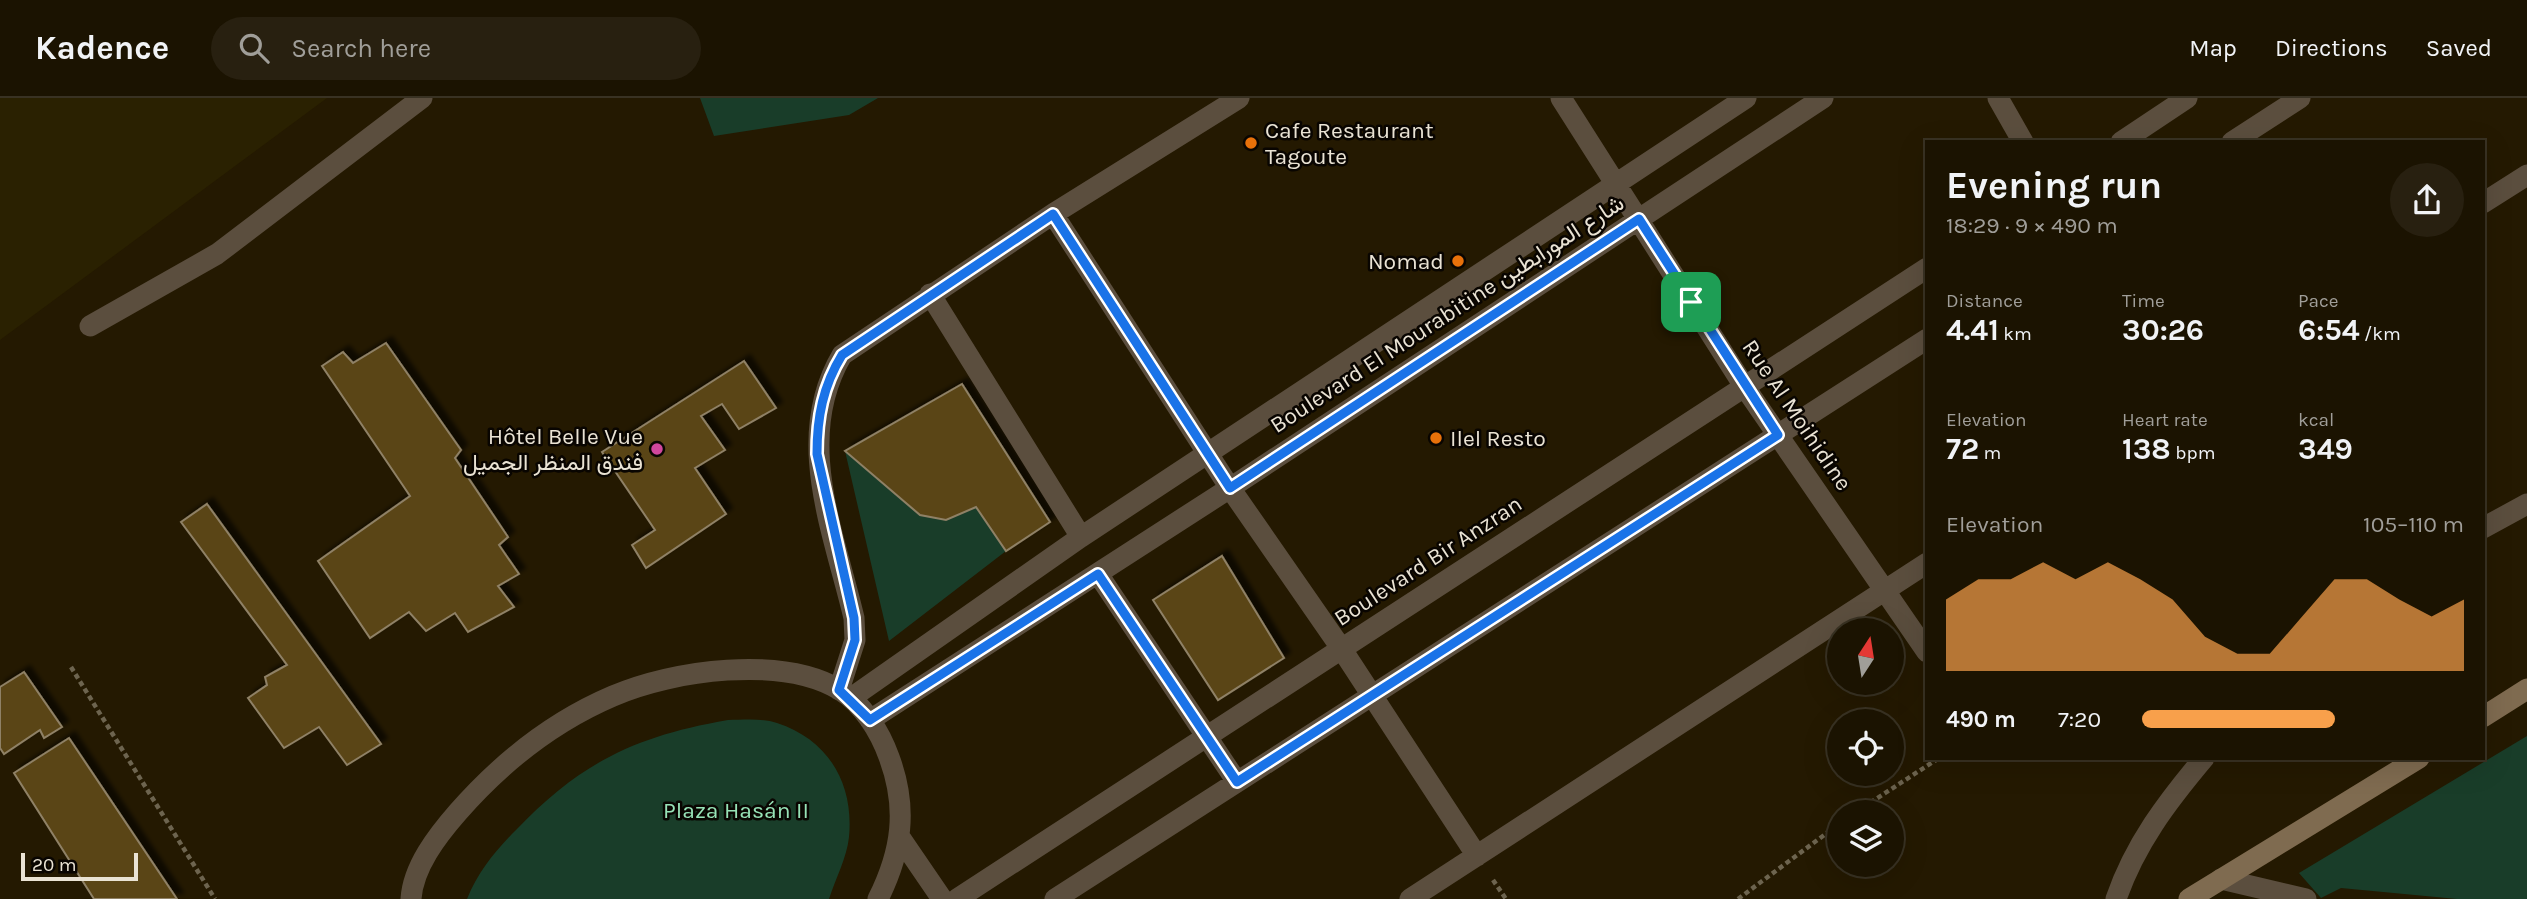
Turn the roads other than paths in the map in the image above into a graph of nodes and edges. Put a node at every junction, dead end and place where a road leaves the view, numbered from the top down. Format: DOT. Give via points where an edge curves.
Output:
graph roads {
  1 [pos="422,98"];
  2 [pos="1239,98"];
  3 [pos="1561,98"];
  4 [pos="1746,98"];
  5 [pos="1824,98"];
  6 [pos="1998,98"];
  7 [pos="2187,98"];
  8 [pos="2300,98"];
  9 [pos="2023,140"];
  10 [pos="2124,140"];
  11 [pos="2235,140"];
  12 [pos="2527,175"];
  13 [pos="1615,184"];
  14 [pos="2485,202"];
  15 [pos="1053,214"];
  16 [pos="1639,219"];
  17 [pos="1925,269"];
  18 [pos="930,294"];
  19 [pos="90,326"];
  20 [pos="1925,340"];
  21 [pos="1744,386"];
  22 [pos="1778,435"];
  23 [pos="1207,454"];
  24 [pos="1230,488"];
  25 [pos="2527,504"];
  26 [pos="2485,527"];
  27 [pos="1081,537"];
  28 [pos="1925,564"];
  29 [pos="1098,574"];
  30 [pos="1882,591"];
  31 [pos="1341,648"];
  32 [pos="1925,649"];
  33 [pos="2527,689"];
  34 [pos="1371,693"];
  35 [pos="845,694"];
  36 [pos="2485,717"];
  37 [pos="870,720"];
  38 [pos="1205,737"];
  39 [pos="2202,760"];
  40 [pos="2416,760"];
  41 [pos="1237,782"];
  42 [pos="901,839"];
  43 [pos="1477,856"];
  44 [pos="2221,878"];
  45 [pos="406,895"];
  46 [pos="878,899"];
  47 [pos="942,899"];
  48 [pos="957,899"];
  49 [pos="1055,899"];
  50 [pos="1410,899"];
  51 [pos="2116,899"];
  52 [pos="2189,899"];
  53 [pos="2306,899"];
  1 -- 19 [label="street" via="218,254"];
  2 -- 15 [label="street"];
  3 -- 13 [label="street, Rue Al Moihidine"];
  4 -- 13 [label="street, Boulevard El Mourabitine شارع المورابطين"];
  5 -- 16 [label="street, Boulevard El Mourabitine شارع المورابطين"];
  6 -- 9 [label="street"];
  7 -- 10 [label="street"];
  8 -- 11 [label="street"];
  12 -- 14 [label="street"];
  13 -- 16 [label="street, Rue Al Moihidine"];
  13 -- 23 [label="street, Boulevard El Mourabitine شارع المورابطين"];
  15 -- 18 [label="street"];
  15 -- 23 [label="street"];
  16 -- 21 [label="street, Rue Al Moihidine"];
  16 -- 24 [label="street, Boulevard El Mourabitine شارع المورابطين"];
  17 -- 21 [label="street, Boulevard Bir Anzran"];
  18 -- 27 [label="street"];
  18 -- 35 [label="street" via="842,355 829,377 817,428 822,482 854,618 855,640"];
  20 -- 22 [label="street"];
  21 -- 22 [label="street, Rue Al Moihidine"];
  21 -- 31 [label="street, Boulevard Bir Anzran"];
  22 -- 30 [label="street, Rue Al Moihidine"];
  22 -- 34 [label="street"];
  23 -- 24 [label="street"];
  23 -- 27 [label="street, Boulevard El Mourabitine شارع المورابطين"];
  24 -- 29 [label="street, Boulevard El Mourabitine شارع المورابطين"];
  24 -- 31 [label="street"];
  25 -- 26 [label="street"];
  27 -- 35 [label="street, Boulevard El Mourabitine شارع المورابطين"];
  28 -- 30 [label="street"];
  29 -- 37 [label="street, Boulevard El Mourabitine شارع المورابطين"];
  29 -- 38 [label="street"];
  30 -- 32 [label="street, Rue Al Moihidine"];
  30 -- 43 [label="street"];
  31 -- 34 [label="street"];
  31 -- 38 [label="street, Boulevard Bir Anzran"];
  33 -- 36 [label="street"];
  34 -- 41 [label="street"];
  34 -- 43 [label="street"];
  35 -- 37 [label="street"];
  35 -- 45 [label="street" via="788,673 758,670 684,676 614,695 539,737 503,764 444,828"];
  37 -- 42 [label="street" via="895,772 902,806"];
  38 -- 41 [label="street"];
  38 -- 48 [label="street, Boulevard Bir Anzran"];
  39 -- 51 [label="street" via="2153,821"];
  40 -- 44 [label="street"];
  41 -- 49 [label="street"];
  42 -- 46 [label="street"];
  42 -- 47 [label="street"];
  43 -- 50 [label="street"];
  44 -- 52 [label="street"];
  44 -- 53 [label="street"];
}
